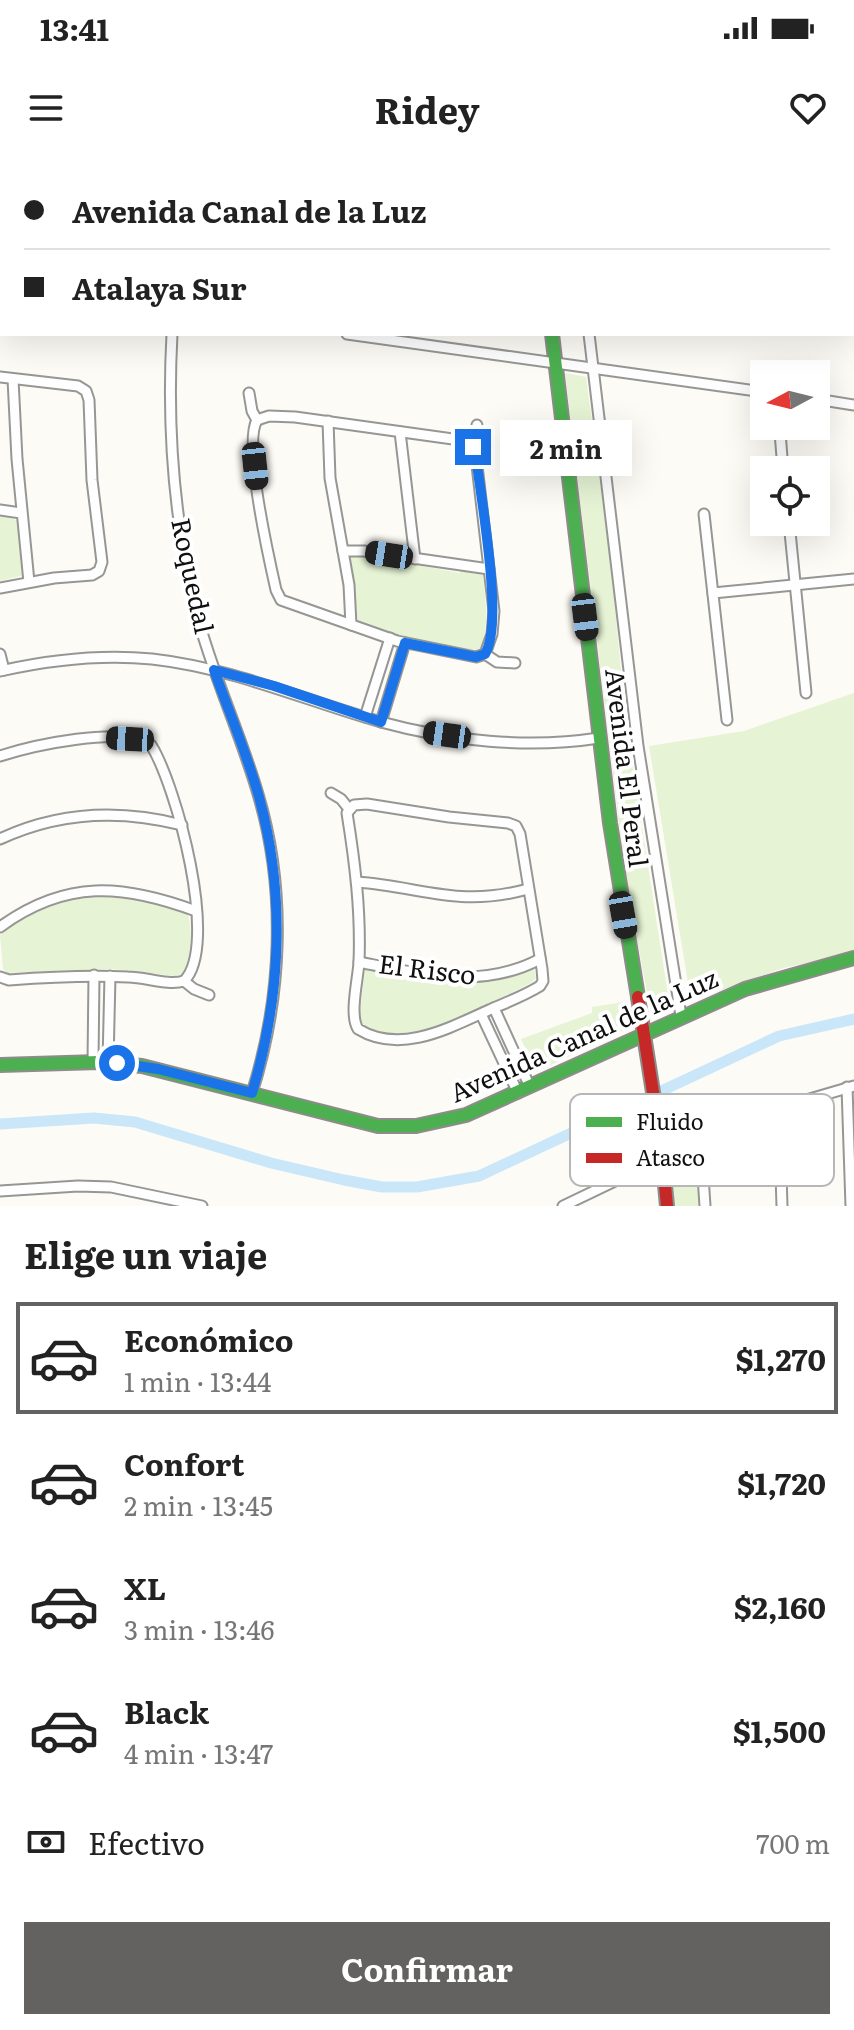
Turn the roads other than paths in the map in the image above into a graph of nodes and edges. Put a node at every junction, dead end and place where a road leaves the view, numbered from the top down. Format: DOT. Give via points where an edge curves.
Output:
graph roads {
  1 [pos="172,336"];
  2 [pos="361,336"];
  3 [pos="552,336"];
  4 [pos="589,336"];
  5 [pos="556,363"];
  6 [pos="592,368"];
  7 [pos="0,377"];
  8 [pos="13,379"];
  9 [pos="750,390"];
  10 [pos="249,393"];
  11 [pos="830,401"];
  12 [pos="854,405"];
  13 [pos="257,420"];
  14 [pos="328,421"];
  15 [pos="477,425"];
  16 [pos="400,432"];
  17 [pos="471,444"];
  18 [pos="0,510"];
  19 [pos="21,513"];
  20 [pos="704,514"];
  21 [pos="790,536"];
  22 [pos="343,551"];
  23 [pos="415,559"];
  24 [pos="489,569"];
  25 [pos="854,579"];
  26 [pos="29,582"];
  27 [pos="795,586"];
  28 [pos="0,588"];
  29 [pos="713,593"];
  30 [pos="351,625"];
  31 [pos="390,638"];
  32 [pos="405,643"];
  33 [pos="0,654"];
  34 [pos="485,654"];
  35 [pos="515,663"];
  36 [pos="214,670"];
  37 [pos="2,671"];
  38 [pos="806,693"];
  39 [pos="365,717"];
  40 [pos="727,720"];
  41 [pos="381,722"];
  42 [pos="599,738"];
  43 [pos="0,756"];
  44 [pos="331,793"];
  45 [pos="349,809"];
  46 [pos="182,825"];
  47 [pos="0,839"];
  48 [pos="357,882"];
  49 [pos="528,889"];
  50 [pos="196,911"];
  51 [pos="0,927"];
  52 [pos="854,958"];
  53 [pos="540,959"];
  54 [pos="359,962"];
  55 [pos="94,975"];
  56 [pos="110,976"];
  57 [pos="0,977"];
  58 [pos="184,981"];
  59 [pos="209,995"];
  60 [pos="494,1008"];
  61 [pos="481,1014"];
  62 [pos="681,1016"];
  63 [pos="644,1035"];
  64 [pos="93,1063"];
  65 [pos="108,1063"];
  66 [pos="0,1065"];
  67 [pos="851,1086"];
  68 [pos="524,1090"];
  69 [pos="252,1093"];
  70 [pos="653,1094"];
  71 [pos="819,1094"];
  72 [pos="852,1160"];
  73 [pos="605,1186"];
  74 [pos="665,1186"];
  75 [pos="704,1186"];
  76 [pos="781,1186"];
  77 [pos="0,1191"];
  78 [pos="171,1202"];
  79 [pos="188,1204"];
  80 [pos="202,1206"];
  81 [pos="563,1206"];
  82 [pos="667,1206"];
  83 [pos="705,1206"];
  84 [pos="782,1206"];
  85 [pos="851,1206"];
  1 -- 36 [label="street, Roquedal" via="176,500 196,609"];
  2 -- 5 [label="street"];
  3 -- 5 [label="street, Avenida El Peral"];
  4 -- 6 [label="street, Avenida El Peral"];
  5 -- 6 [label="street"];
  5 -- 42 [label="street, Avenida El Peral"];
  6 -- 9 [label="street"];
  6 -- 62 [label="street, Avenida El Peral" via="638,746"];
  7 -- 8 [label="street"];
  8 -- 19 [label="street"];
  8 -- 26 [label="street" via="78,386 89,397 102,562 92,575"];
  10 -- 13 [label="street"];
  11 -- 12 [label="street"];
  13 -- 14 [label="street" via="275,415"];
  13 -- 30 [label="street" via="260,506 276,590 281,600"];
  14 -- 16 [label="street"];
  14 -- 22 [label="street" via="330,478"];
  15 -- 17 [label="street"];
  16 -- 17 [label="street"];
  16 -- 23 [label="street"];
  17 -- 24 [label="street"];
  18 -- 19 [label="street"];
  19 -- 26 [label="street"];
  20 -- 29 [label="street"];
  21 -- 27 [label="street"];
  22 -- 23 [label="street"];
  22 -- 30 [label="street"];
  23 -- 24 [label="street"];
  24 -- 34 [label="street" via="494,619"];
  25 -- 27 [label="street"];
  26 -- 28 [label="street"];
  27 -- 29 [label="street"];
  27 -- 38 [label="street"];
  29 -- 40 [label="street"];
  30 -- 31 [label="street"];
  31 -- 32 [label="street"];
  31 -- 39 [label="street"];
  32 -- 34 [label="street" via="476,657"];
  32 -- 41 [label="street"];
  33 -- 37 [label="street"];
  34 -- 35 [label="street" via="497,662"];
  36 -- 37 [label="street" via="122,657"];
  36 -- 39 [label="street"];
  36 -- 69 [label="street, Roquedal" via="259,795 274,879 274,989"];
  39 -- 41 [label="street"];
  41 -- 42 [label="street" via="498,741"];
  42 -- 63 [label="street, Avenida El Peral"];
  43 -- 46 [label="street" via="75,739 148,743"];
  44 -- 45 [label="street"];
  45 -- 48 [label="street"];
  45 -- 49 [label="street" via="367,804 516,826"];
  46 -- 47 [label="street" via="137,816 90,815 44,823"];
  46 -- 50 [label="street"];
  48 -- 49 [label="street" via="472,898"];
  48 -- 54 [label="street"];
  49 -- 53 [label="street"];
  50 -- 51 [label="street" via="142,893 91,890 48,901"];
  50 -- 58 [label="street" via="193,964"];
  52 -- 62 [label="street, Avenida Canal de la Luz" via="745,989"];
  53 -- 54 [label="street, El Risco" via="504,974 473,978"];
  53 -- 60 [label="street" via="542,984"];
  54 -- 61 [label="street" via="353,1016 355,1026 369,1035 408,1040"];
  55 -- 56 [label="street"];
  55 -- 57 [label="street"];
  55 -- 64 [label="street"];
  56 -- 58 [label="street"];
  56 -- 65 [label="street"];
  58 -- 59 [label="street"];
  60 -- 61 [label="street"];
  60 -- 68 [label="street"];
  61 -- 68 [label="street"];
  62 -- 63 [label="street, Avenida Canal de la Luz"];
  63 -- 68 [label="street, Avenida Canal de la Luz"];
  63 -- 70 [label="street, Avenida El Peral"];
  64 -- 65 [label="street, Avenida Canal de la Luz"];
  64 -- 66 [label="street, Avenida Canal de la Luz"];
  65 -- 69 [label="street, Avenida Canal de la Luz" via="158,1069"];
  67 -- 71 [label="street"];
  67 -- 72 [label="street"];
  68 -- 69 [label="street, Avenida Canal de la Luz" via="447,1122 402,1127 365,1124"];
  72 -- 85 [label="street"];
  73 -- 81 [label="street"];
  74 -- 82 [label="street, Avenida El Peral"];
  75 -- 83 [label="street"];
  76 -- 84 [label="street"];
  77 -- 78 [label="street" via="97,1186 126,1188"];
  78 -- 79 [label="street"];
  79 -- 80 [label="street"];
}
